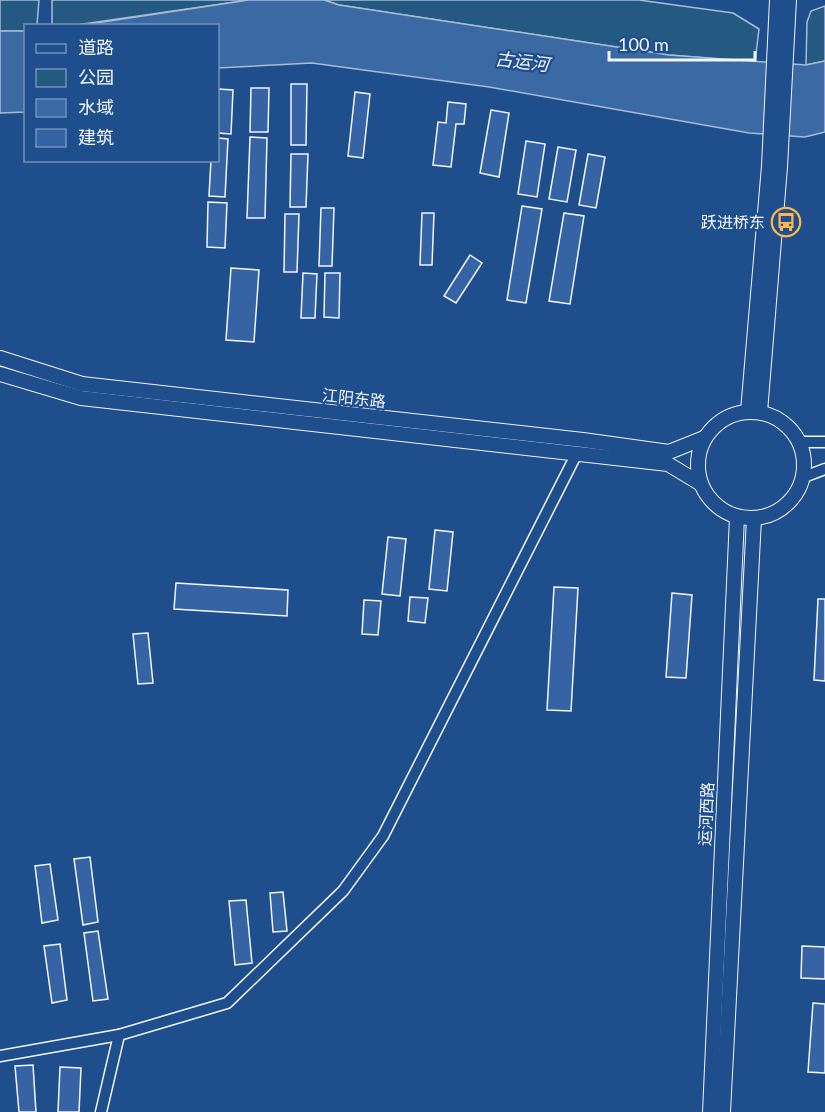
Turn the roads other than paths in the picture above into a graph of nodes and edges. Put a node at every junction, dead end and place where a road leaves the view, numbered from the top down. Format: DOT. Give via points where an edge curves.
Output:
graph roads {
  1 [pos="777,0"];
  2 [pos="789,0"];
  3 [pos="782,38"];
  4 [pos="0,358"];
  5 [pos="0,374"];
  6 [pos="754,411"];
  7 [pos="704,438"];
  8 [pos="800,442"];
  9 [pos="825,442"];
  10 [pos="577,453"];
  11 [pos="825,469"];
  12 [pos="804,477"];
  13 [pos="701,484"];
  14 [pos="737,517"];
  15 [pos="754,519"];
  16 [pos="119,1035"];
  17 [pos="0,1056"];
  18 [pos="101,1112"];
  19 [pos="710,1112"];
  20 [pos="723,1112"];
  1 -- 3 [label="main road"];
  2 -- 3 [label="main road"];
  3 -- 6 [label="main road"];
  4 -- 7 [label="main road, 江阳东路" via="82,384 669,452"];
  5 -- 10 [label="main road, 江阳东路" via="81,398"];
  6 -- 7 [label="main road" via="731,415"];
  6 -- 8 [label="main road" via="777,417"];
  7 -- 13 [label="main road" via="698,455"];
  8 -- 9 [label="street"];
  8 -- 12 [label="main road"];
  10 -- 13 [label="main road, 江阳东路" via="668,464"];
  10 -- 16 [label="street" via="383,836 343,891 227,1004"];
  11 -- 12 [label="street"];
  12 -- 15 [label="main road" via="786,506"];
  13 -- 14 [label="main road" via="709,499"];
  14 -- 15 [label="main road"];
  14 -- 19 [label="main road, 运河西路"];
  15 -- 20 [label="main road, 运河西路"];
  16 -- 17 [label="street"];
  16 -- 18 [label="street"];
}
